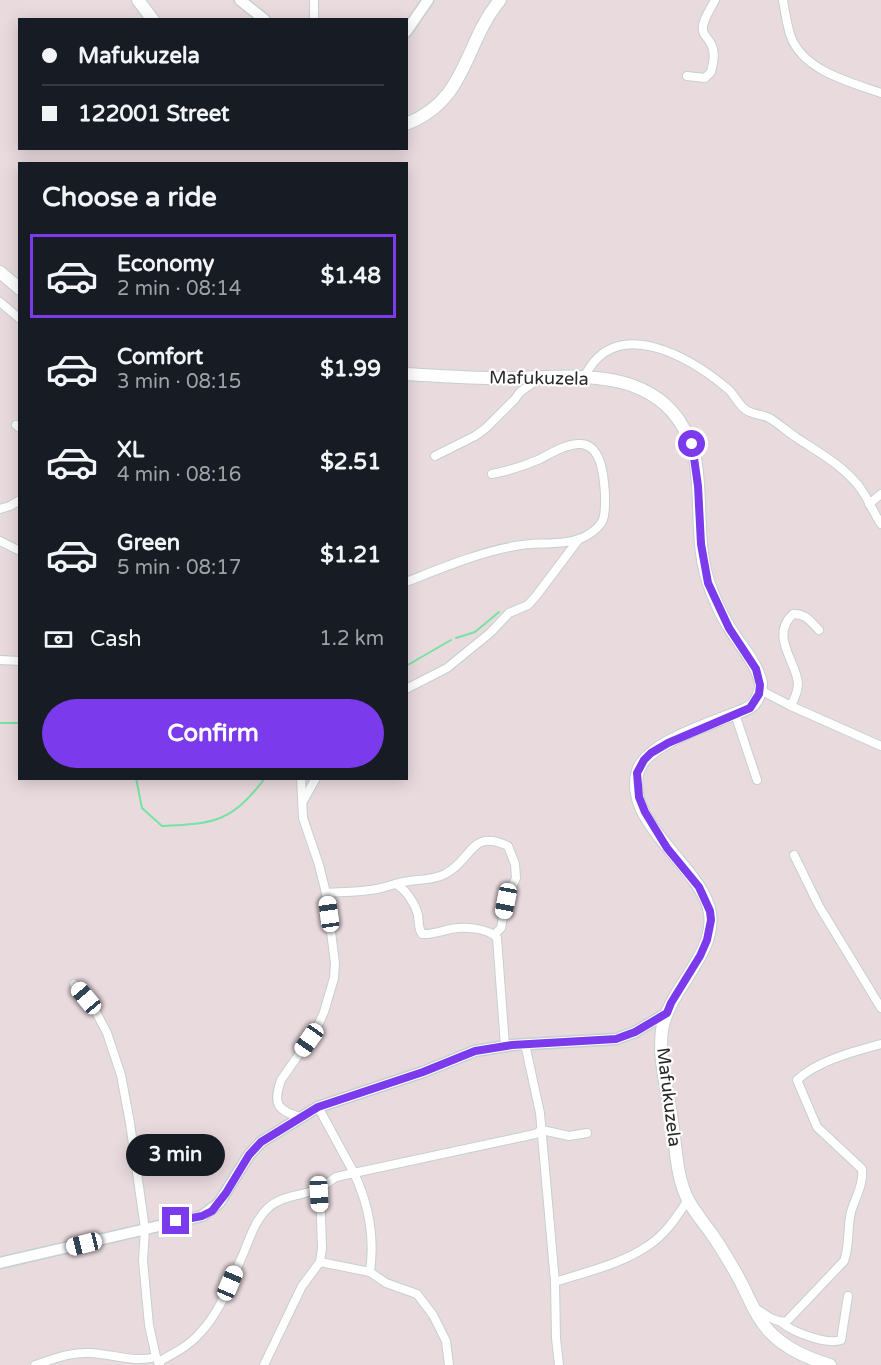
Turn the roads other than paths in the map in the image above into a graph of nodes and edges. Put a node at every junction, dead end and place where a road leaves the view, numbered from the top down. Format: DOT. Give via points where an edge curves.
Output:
graph roads {
  1 [pos="138,0"];
  2 [pos="240,0"];
  3 [pos="314,0"];
  4 [pos="428,0"];
  5 [pos="500,0"];
  6 [pos="716,0"];
  7 [pos="783,0"];
  8 [pos="152,18"];
  9 [pos="262,18"];
  10 [pos="314,18"];
  11 [pos="408,29"];
  12 [pos="687,76"];
  13 [pos="881,93"];
  14 [pos="408,123"];
  15 [pos="0,272"];
  16 [pos="18,287"];
  17 [pos="0,302"];
  18 [pos="18,317"];
  19 [pos="408,375"];
  20 [pos="542,376"];
  21 [pos="585,376"];
  22 [pos="435,456"];
  23 [pos="492,474"];
  24 [pos="881,494"];
  25 [pos="18,501"];
  26 [pos="869,504"];
  27 [pos="0,509"];
  28 [pos="881,524"];
  29 [pos="579,539"];
  30 [pos="0,541"];
  31 [pos="18,550"];
  32 [pos="408,581"];
  33 [pos="819,630"];
  34 [pos="0,660"];
  35 [pos="18,661"];
  36 [pos="408,688"];
  37 [pos="760,690"];
  38 [pos="791,706"];
  39 [pos="735,714"];
  40 [pos="881,747"];
  41 [pos="301,780"];
  42 [pos="315,780"];
  43 [pos="757,780"];
  44 [pos="302,802"];
  45 [pos="794,855"];
  46 [pos="396,884"];
  47 [pos="326,893"];
  48 [pos="495,935"];
  49 [pos="74,984"];
  50 [pos="881,1008"];
  51 [pos="667,1013"];
  52 [pos="525,1044"];
  53 [pos="881,1044"];
  54 [pos="505,1046"];
  55 [pos="318,1107"];
  56 [pos="302,1118"];
  57 [pos="542,1130"];
  58 [pos="587,1133"];
  59 [pos="354,1173"];
  60 [pos="320,1188"];
  61 [pos="688,1200"];
  62 [pos="145,1229"];
  63 [pos="320,1262"];
  64 [pos="0,1263"];
  65 [pos="370,1272"];
  66 [pos="555,1282"];
  67 [pos="848,1296"];
  68 [pos="752,1306"];
  69 [pos="782,1323"];
  70 [pos="158,1361"];
  71 [pos="35,1365"];
  72 [pos="264,1365"];
  73 [pos="449,1365"];
  74 [pos="559,1365"];
  75 [pos="830,1365"];
  1 -- 8 [label="main road"];
  2 -- 9 [label="street"];
  3 -- 10 [label="street"];
  4 -- 11 [label="street"];
  5 -- 14 [label="main road" via="485,20 442,102"];
  6 -- 12 [label="street" via="703,28 713,52 711,72 705,78"];
  7 -- 13 [label="street" via="791,37 800,53 827,73"];
  15 -- 16 [label="main road"];
  17 -- 18 [label="street"];
  19 -- 20 [label="main road, Mafukuzela"];
  20 -- 21 [label="main road, Mafukuzela"];
  20 -- 22 [label="street" via="520,392 486,428"];
  21 -- 26 [label="street" via="590,365 614,347 644,344 683,358 730,392 746,410 770,418 842,470 860,487"];
  21 -- 37 [label="main road, Mafukuzela" via="622,382 650,392 672,410 686,431 696,458 701,544 708,583 729,628 756,669"];
  23 -- 29 [label="street" via="572,445 590,447 603,469 606,516 599,527"];
  24 -- 26 [label="street"];
  25 -- 27 [label="street"];
  26 -- 28 [label="street"];
  29 -- 32 [label="street" via="516,545"];
  29 -- 36 [label="street" via="528,605 508,613 447,668"];
  30 -- 31 [label="street"];
  33 -- 38 [label="street" via="798,613 786,622 786,654 798,684"];
  34 -- 35 [label="street"];
  37 -- 38 [label="street"];
  37 -- 39 [label="main road, Mafukuzela" via="750,708"];
  38 -- 40 [label="street"];
  39 -- 43 [label="street"];
  39 -- 51 [label="main road, Mafukuzela" via="651,753 637,773 645,812 667,848 699,887 710,911 707,940"];
  41 -- 44 [label="street"];
  42 -- 44 [label="street"];
  44 -- 47 [label="street" via="305,828"];
  45 -- 50 [label="street" via="819,906"];
  46 -- 47 [label="street"];
  46 -- 48 [label="street" via="416,910 422,934 458,928"];
  46 -- 48 [label="street" via="448,873 478,842 491,840 508,846 516,878 501,928"];
  47 -- 56 [label="street" via="335,963 330,995 316,1030 280,1080 276,1098 281,1110"];
  48 -- 54 [label="street"];
  49 -- 62 [label="street" via="96,1012 116,1056"];
  51 -- 52 [label="street" via="616,1039"];
  51 -- 61 [label="main road, Mafukuzela" via="661,1062 679,1170"];
  52 -- 54 [label="street"];
  52 -- 57 [label="street"];
  53 -- 69 [label="street" via="851,1053 797,1080 817,1128 862,1169 863,1176 851,1211 844,1261"];
  54 -- 55 [label="street" via="466,1054"];
  55 -- 56 [label="street"];
  55 -- 59 [label="street"];
  56 -- 62 [label="street" via="261,1142 212,1211"];
  57 -- 58 [label="street" via="569,1136"];
  57 -- 59 [label="street"];
  57 -- 66 [label="street"];
  59 -- 60 [label="street"];
  59 -- 65 [label="street" via="370,1222"];
  60 -- 63 [label="street"];
  60 -- 70 [label="street" via="266,1209 201,1333"];
  61 -- 66 [label="street" via="650,1245 621,1260"];
  61 -- 68 [label="main road, Mafukuzela" via="721,1248"];
  62 -- 64 [label="street"];
  62 -- 70 [label="street" via="143,1261 149,1325"];
  63 -- 65 [label="street"];
  63 -- 72 [label="street" via="303,1286"];
  65 -- 73 [label="street" via="422,1297 446,1341"];
  66 -- 74 [label="street"];
  67 -- 69 [label="street" via="841,1340 837,1342 791,1330"];
  68 -- 69 [label="street"];
  68 -- 75 [label="main road, Mafukuzela" via="765,1327 786,1346"];
  70 -- 71 [label="street" via="84,1353 55,1357"];
}
